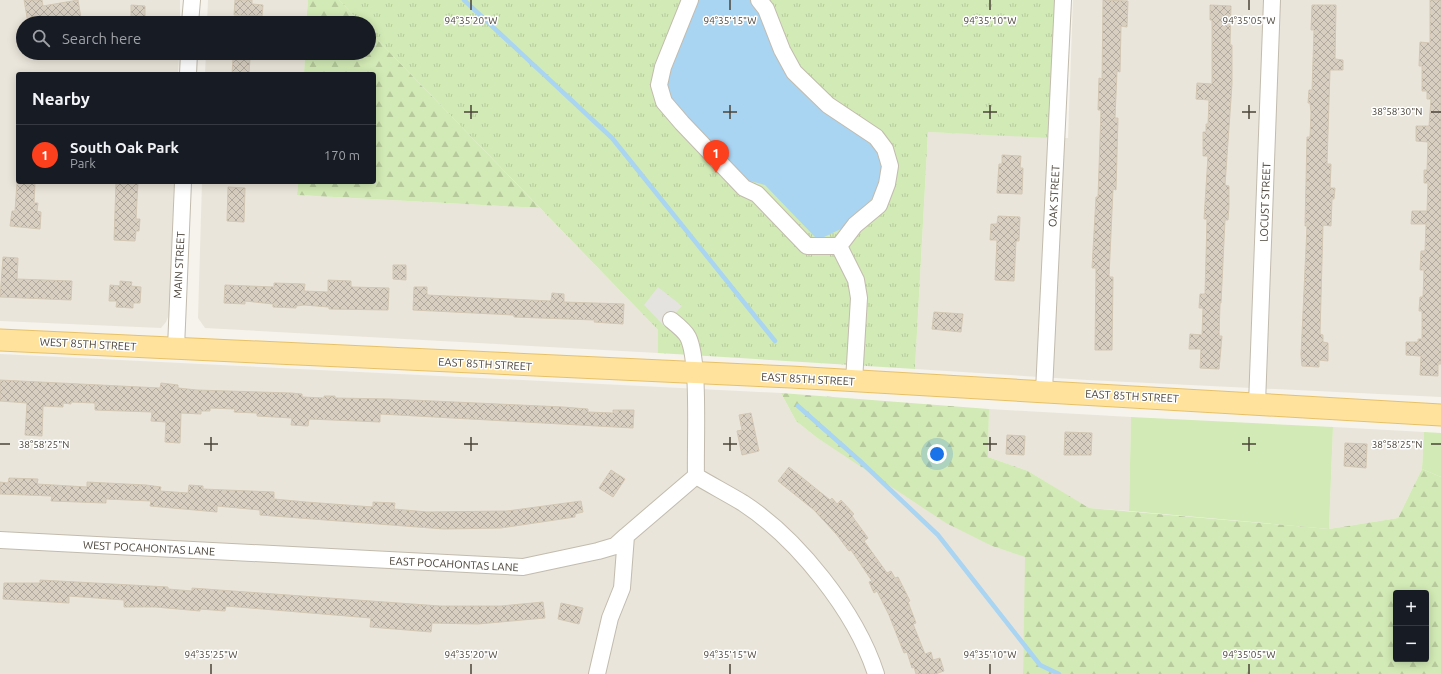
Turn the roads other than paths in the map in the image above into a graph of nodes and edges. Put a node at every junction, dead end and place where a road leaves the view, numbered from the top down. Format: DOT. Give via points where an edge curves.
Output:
graph roads {
  1 [pos="192,0"];
  2 [pos="690,0"];
  3 [pos="759,0"];
  4 [pos="1063,0"];
  5 [pos="1272,0"];
  6 [pos="191,16"];
  7 [pos="189,60"];
  8 [pos="188,72"];
  9 [pos="183,184"];
  10 [pos="839,246"];
  11 [pos="671,320"];
  12 [pos="0,340"];
  13 [pos="176,348"];
  14 [pos="695,374"];
  15 [pos="854,381"];
  16 [pos="1044,391"];
  17 [pos="1257,404"];
  18 [pos="1441,415"];
  19 [pos="696,476"];
  20 [pos="626,536"];
  21 [pos="0,540"];
  22 [pos="299,556"];
  23 [pos="597,674"];
  24 [pos="876,674"];
  1 -- 6 [label="street"];
  2 -- 10 [label="street" via="663,67 659,85 664,102 744,188 757,194 808,246"];
  3 -- 10 [label="street" via="766,9 782,50 794,72 828,105 876,137 885,149 890,166 879,205 855,225"];
  4 -- 16 [label="street, OAK STREET"];
  5 -- 17 [label="street, LOCUST STREET"];
  7 -- 8 [label="street"];
  9 -- 13 [label="street, MAIN STREET"];
  10 -- 15 [label="street" via="856,280 859,298"];
  11 -- 14 [label="street" via="688,337"];
  12 -- 13 [label="main road, WEST 85TH STREET"];
  13 -- 14 [label="main road, EAST 85TH STREET"];
  14 -- 15 [label="main road, EAST 85TH STREET"];
  14 -- 19 [label="street"];
  15 -- 16 [label="main road, EAST 85TH STREET"];
  16 -- 17 [label="main road, EAST 85TH STREET"];
  17 -- 18 [label="main road, EAST 85TH STREET"];
  19 -- 20 [label="street, EAST POCAHONTAS LANE"];
  19 -- 24 [label="street" via="744,504 788,540 825,582 853,624"];
  20 -- 22 [label="street, EAST POCAHONTAS LANE" via="615,546 523,567"];
  20 -- 23 [label="street" via="622,588 610,618"];
  21 -- 22 [label="street, WEST POCAHONTAS LANE"];
}
